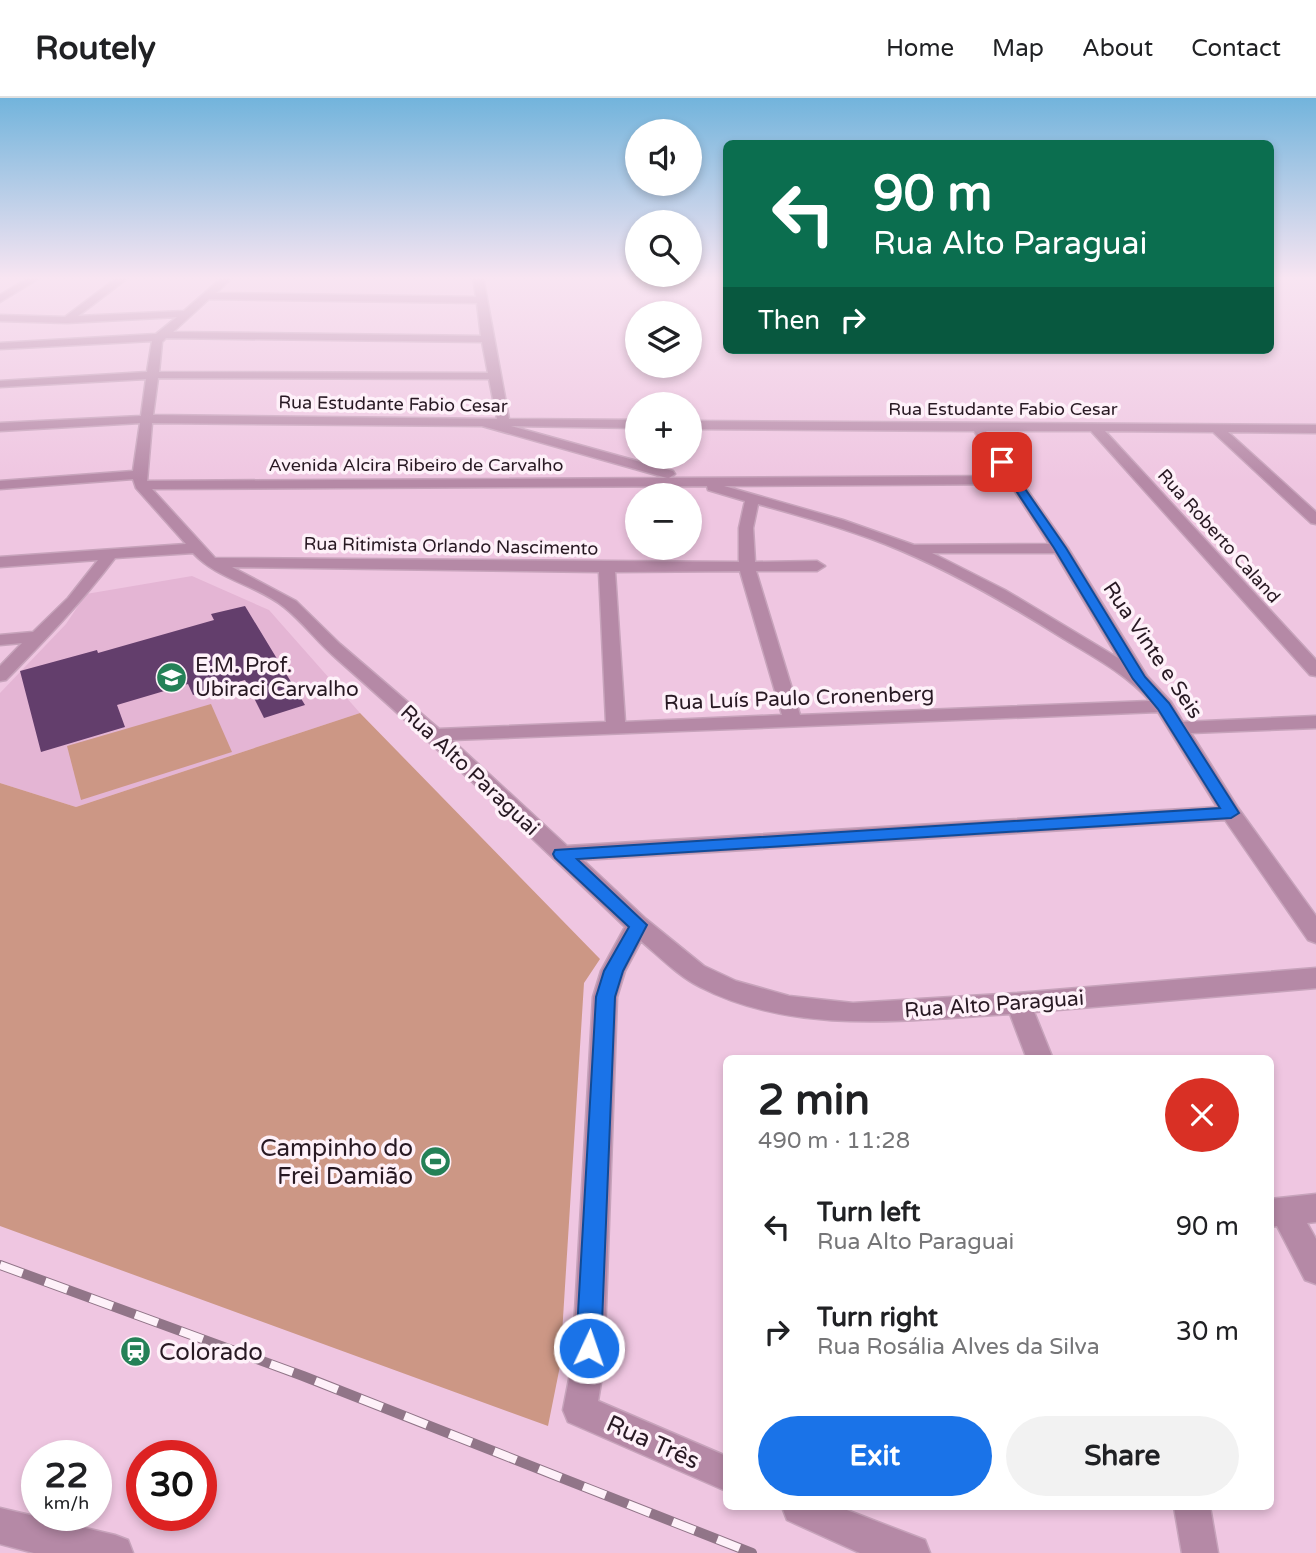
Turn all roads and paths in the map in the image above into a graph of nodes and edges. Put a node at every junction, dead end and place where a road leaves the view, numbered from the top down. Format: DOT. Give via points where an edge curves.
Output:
graph roads {
  1 [pos="21,345"];
  2 [pos="158,345"];
  3 [pos="488,345"];
  4 [pos="0,346"];
  5 [pos="153,375"];
  6 [pos="494,376"];
  7 [pos="0,384"];
  8 [pos="148,419"];
  9 [pos="485,423"];
  10 [pos="505,423"];
  11 [pos="625,424"];
  12 [pos="702,425"];
  13 [pos="977,426"];
  14 [pos="0,427"];
  15 [pos="1094,427"];
  16 [pos="1217,429"];
  17 [pos="1316,429"];
  18 [pos="140,480"];
  19 [pos="691,480"];
  20 [pos="1014,480"];
  21 [pos="0,485"];
  22 [pos="752,499"];
  23 [pos="1316,520"];
  24 [pos="194,548"];
  25 [pos="1060,548"];
  26 [pos="911,549"];
  27 [pos="110,554"];
  28 [pos="0,562"];
  29 [pos="209,562"];
  30 [pos="817,566"];
  31 [pos="607,567"];
  32 [pos="747,567"];
  33 [pos="41,637"];
  34 [pos="0,640"];
  35 [pos="1316,671"];
  36 [pos="0,676"];
  37 [pos="1140,679"];
  38 [pos="1164,706"];
  39 [pos="793,721"];
  40 [pos="1316,722"];
  41 [pos="616,728"];
  42 [pos="1178,728"];
  43 [pos="435,735"];
  44 [pos="1231,813"];
  45 [pos="561,854"];
  46 [pos="638,925"];
  47 [pos="1316,934"];
  48 [pos="1316,978"];
  49 [pos="1018,1003"];
  50 [pos="1038,1055"];
  51 [pos="1316,1208"];
  52 [pos="1278,1213"];
  53 [pos="1316,1269"];
  54 [pos="723,1473"];
  55 [pos="806,1510"];
  56 [pos="1193,1510"];
  57 [pos="0,1526"];
  58 [pos="115,1553"];
  59 [pos="912,1553"];
  60 [pos="1200,1553"];
  1 -- 4 [label="street"];
  2 -- 5 [label="street"];
  3 -- 6 [label="street"];
  5 -- 6 [label="street"];
  5 -- 7 [label="street"];
  5 -- 8 [label="street"];
  6 -- 10 [label="street"];
  8 -- 9 [label="street, Rua Estudante Fabio Cesar"];
  8 -- 14 [label="street, Rua Estudante Fabio Cesar"];
  8 -- 18 [label="street"];
  9 -- 10 [label="street, Rua Estudante Fabio Cesar"];
  9 -- 19 [label="street"];
  10 -- 11 [label="street, Rua Estudante Fabio Cesar"];
  12 -- 13 [label="street, Rua Estudante Fabio Cesar"];
  13 -- 15 [label="street, Rua Estudante Fabio Cesar"];
  13 -- 20 [label="street, Rua Vinte e Seis"];
  15 -- 16 [label="street, Rua Estudante Fabio Cesar"];
  15 -- 35 [label="street, Rua Roberto Caland"];
  16 -- 17 [label="street, Rua Estudante Fabio Cesar"];
  16 -- 23 [label="street"];
  18 -- 19 [label="street, Avenida Alcira Ribeiro de Carvalho" via="571,484"];
  18 -- 21 [label="street, Avenida Alcira Ribeiro de Carvalho"];
  18 -- 24 [label="street, Rua Alto Paraguai"];
  19 -- 20 [label="street"];
  19 -- 22 [label="street"];
  20 -- 25 [label="street, Rua Vinte e Seis"];
  22 -- 26 [label="street"];
  22 -- 32 [label="street" via="746,528"];
  24 -- 27 [label="street"];
  24 -- 29 [label="street, Rua Alto Paraguai"];
  25 -- 26 [label="street"];
  25 -- 37 [label="street, Rua Vinte e Seis"];
  26 -- 37 [label="street" via="1006,597"];
  27 -- 28 [label="street"];
  27 -- 33 [label="street"];
  29 -- 31 [label="street, Rua Ritimista Orlando Nascimento"];
  29 -- 43 [label="street, Rua Alto Paraguai" via="290,604"];
  30 -- 32 [label="street, Rua Ritimista Orlando Nascimento"];
  31 -- 32 [label="street, Rua Ritimista Orlando Nascimento"];
  31 -- 41 [label="street"];
  32 -- 39 [label="street"];
  33 -- 34 [label="street"];
  33 -- 36 [label="street"];
  37 -- 38 [label="street, Rua Vinte e Seis"];
  38 -- 39 [label="street, Rua Luís Paulo Cronenberg"];
  38 -- 42 [label="street, Rua Vinte e Seis"];
  39 -- 41 [label="street, Rua Luís Paulo Cronenberg"];
  40 -- 42 [label="street"];
  41 -- 43 [label="street, Rua Luís Paulo Cronenberg"];
  42 -- 44 [label="street, Rua Vinte e Seis"];
  43 -- 45 [label="street, Rua Alto Paraguai"];
  44 -- 45 [label="street"];
  44 -- 47 [label="street, Rua Vinte e Seis"];
  45 -- 46 [label="street, Rua Alto Paraguai"];
  46 -- 49 [label="street, Rua Alto Paraguai" via="702,977 789,1006 853,1013"];
  46 -- 54 [label="street, Rua Três" via="605,997 588,1354 580,1410"];
  48 -- 49 [label="street, Rua Alto Paraguai"];
  49 -- 50 [label="street"];
  51 -- 52 [label="street"];
  52 -- 53 [label="street"];
  55 -- 59 [label="street"];
  56 -- 60 [label="street"];
  57 -- 58 [label="street"];
}
